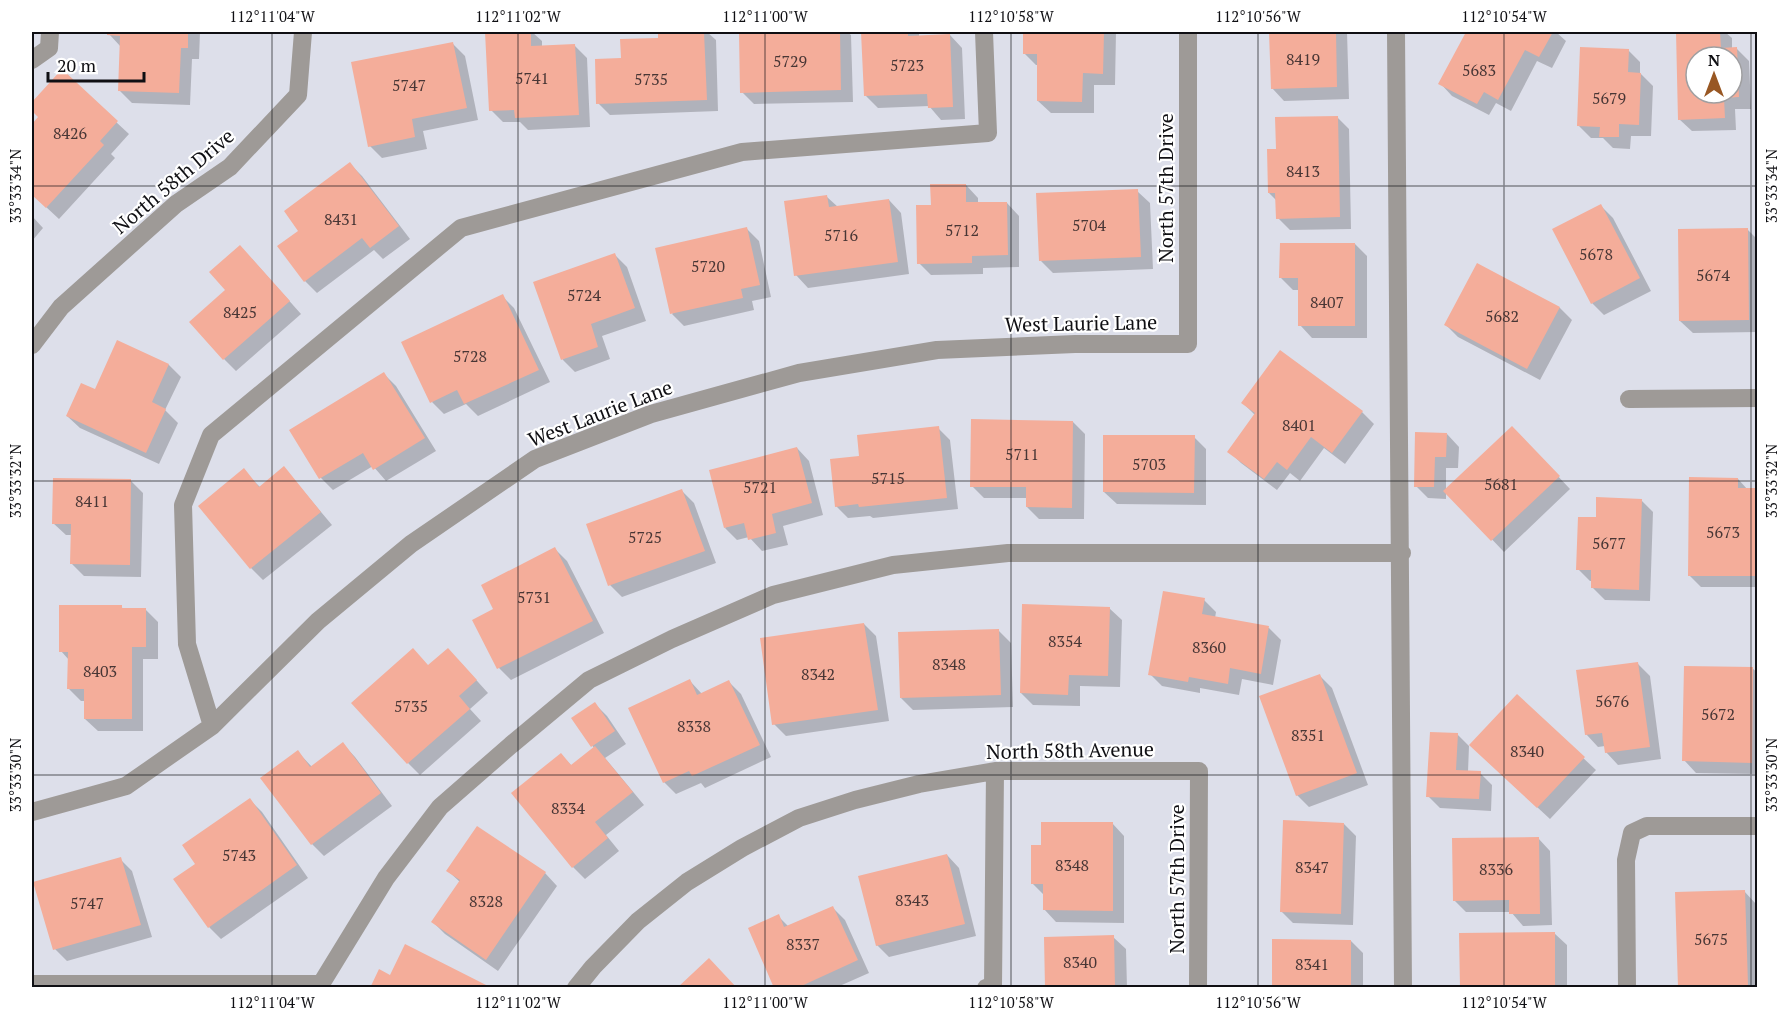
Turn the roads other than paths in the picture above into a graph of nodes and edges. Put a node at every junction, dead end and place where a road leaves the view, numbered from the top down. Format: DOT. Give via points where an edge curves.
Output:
graph roads {
  1 [pos="50,32"];
  2 [pos="303,32"];
  3 [pos="984,32"];
  4 [pos="1188,32"];
  5 [pos="1396,32"];
  6 [pos="32,60"];
  7 [pos="1188,344"];
  8 [pos="32,345"];
  9 [pos="1758,398"];
  10 [pos="1629,399"];
  11 [pos="1402,553"];
  12 [pos="212,726"];
  13 [pos="995,771"];
  14 [pos="1199,771"];
  15 [pos="32,812"];
  16 [pos="1758,826"];
  17 [pos="32,984"];
  18 [pos="576,987"];
  19 [pos="986,987"];
  20 [pos="1198,987"];
  21 [pos="1403,987"];
  22 [pos="1627,987"];
  1 -- 6 [label="street" via="49,48"];
  2 -- 8 [label="street, North 58th Drive" via="298,95 230,168 176,204 61,307"];
  3 -- 12 [label="street" via="988,132 742,152 460,228 211,435 183,505 187,644"];
  4 -- 7 [label="street, North 57th Drive"];
  5 -- 11 [label="street"];
  7 -- 12 [label="street, West Laurie Lane" via="937,350 799,373 651,414 546,455 411,544 318,621"];
  9 -- 10 [label="street"];
  11 -- 17 [label="street" via="1008,553 893,566 773,595 589,681 511,745 440,807 386,878 321,984"];
  11 -- 21 [label="street"];
  12 -- 15 [label="street, West Laurie Lane" via="126,786"];
  13 -- 14 [label="street, North 58th Avenue"];
  13 -- 18 [label="street, North 58th Avenue" via="908,787 800,818 687,882 638,921"];
  13 -- 19 [label="street" via="993,986"];
  14 -- 20 [label="street, North 57th Drive"];
  16 -- 22 [label="street" via="1647,826 1632,833 1626,860"];
}
